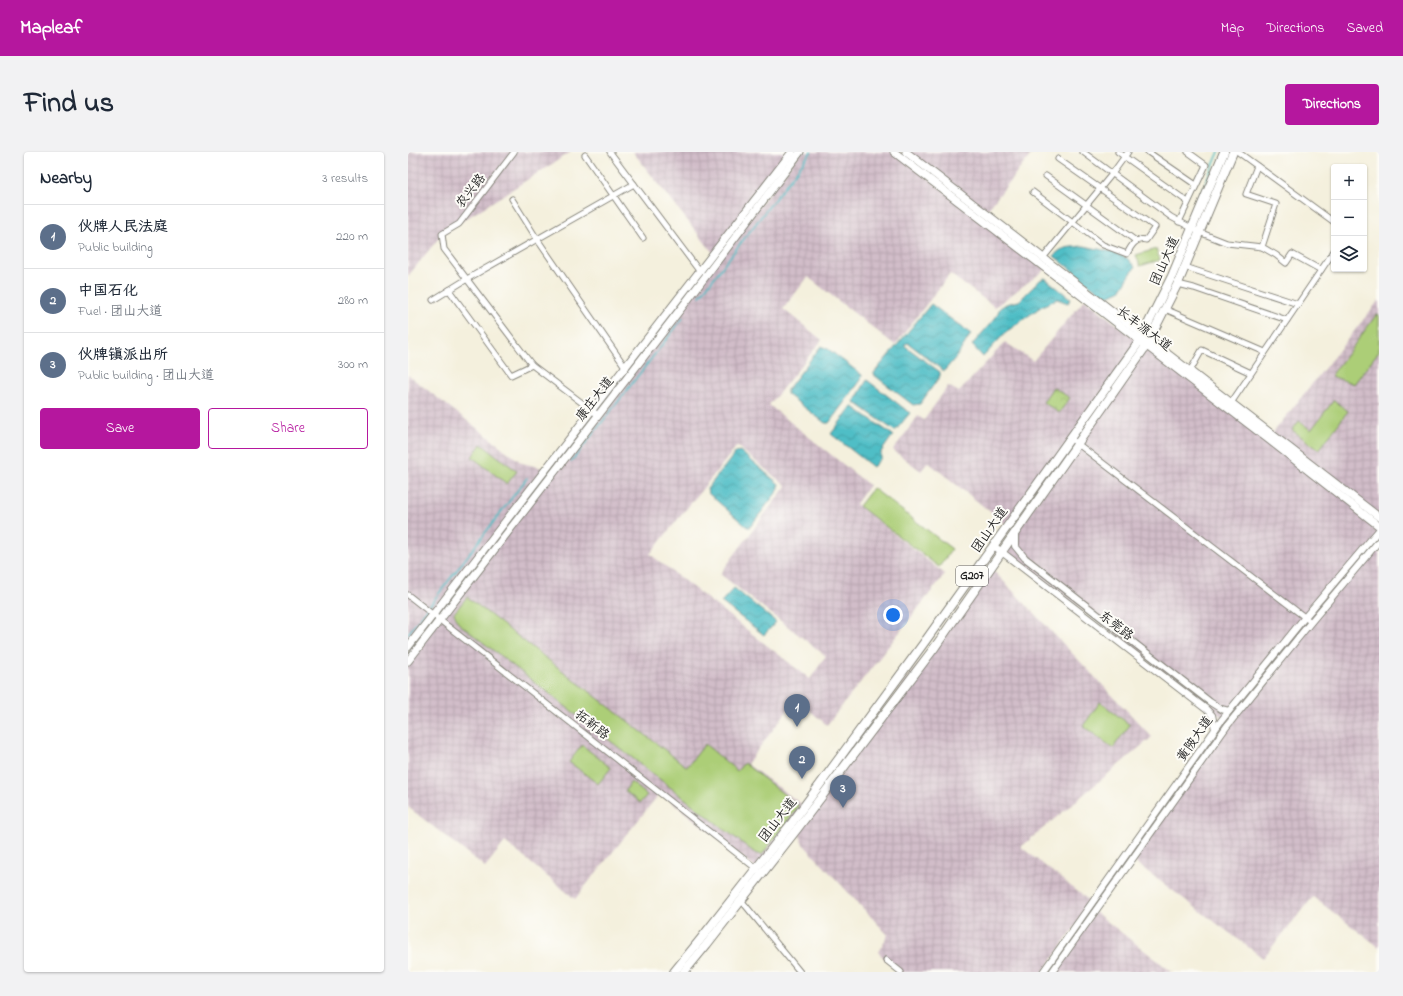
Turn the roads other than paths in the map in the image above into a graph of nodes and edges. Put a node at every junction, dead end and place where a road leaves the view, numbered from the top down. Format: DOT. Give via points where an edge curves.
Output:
graph roads {
  1 [pos="514,152"];
  2 [pos="610,152"];
  3 [pos="792,152"];
  4 [pos="800,152"];
  5 [pos="894,152"];
  6 [pos="906,152"];
  7 [pos="1083,152"];
  8 [pos="1118,152"];
  9 [pos="1128,152"];
  10 [pos="1148,152"];
  11 [pos="1188,152"];
  12 [pos="1224,152"];
  13 [pos="1233,152"];
  14 [pos="1238,152"];
  15 [pos="585,155"];
  16 [pos="1125,157"];
  17 [pos="1058,159"];
  18 [pos="1206,165"];
  19 [pos="1257,166"];
  20 [pos="1216,172"];
  21 [pos="1112,174"];
  22 [pos="1046,176"];
  23 [pos="634,184"];
  24 [pos="1196,185"];
  25 [pos="1100,188"];
  26 [pos="1033,192"];
  27 [pos="614,196"];
  28 [pos="512,199"];
  29 [pos="1188,202"];
  30 [pos="1086,206"];
  31 [pos="1331,220"];
  32 [pos="1072,222"];
  33 [pos="1179,222"];
  34 [pos="1195,231"];
  35 [pos="643,238"];
  36 [pos="537,239"];
  37 [pos="1136,241"];
  38 [pos="1262,247"];
  39 [pos="1331,255"];
  40 [pos="1043,258"];
  41 [pos="1185,267"];
  42 [pos="1321,270"];
  43 [pos="700,272"];
  44 [pos="467,278"];
  45 [pos="1178,284"];
  46 [pos="449,290"];
  47 [pos="433,300"];
  48 [pos="1298,304"];
  49 [pos="1165,309"];
  50 [pos="1287,320"];
  51 [pos="1144,341"];
  52 [pos="1265,352"];
  53 [pos="532,365"];
  54 [pos="626,368"];
  55 [pos="1190,371"];
  56 [pos="1251,373"];
  57 [pos="1231,403"];
  58 [pos="595,413"];
  59 [pos="1070,438"];
  60 [pos="1078,443"];
  61 [pos="1379,517"];
  62 [pos="1379,526"];
  63 [pos="1379,530"];
  64 [pos="1016,532"];
  65 [pos="1379,541"];
  66 [pos="994,546"];
  67 [pos="1002,551"];
  68 [pos="408,595"];
  69 [pos="433,614"];
  70 [pos="1305,617"];
  71 [pos="440,620"];
  72 [pos="1311,622"];
  73 [pos="408,647"];
  74 [pos="408,661"];
  75 [pos="1229,711"];
  76 [pos="1215,729"];
  77 [pos="759,870"];
  78 [pos="741,900"];
  79 [pos="886,960"];
  80 [pos="674,972"];
  81 [pos="684,972"];
  82 [pos="800,972"];
  83 [pos="901,972"];
  84 [pos="1043,972"];
  85 [pos="1052,972"];
  1 -- 44 [label="street, 农兴路" via="459,224 442,234 444,249"];
  2 -- 23 [label="street"];
  3 -- 43 [label="main road, 康庄大道"];
  4 -- 58 [label="main road, 康庄大道"];
  5 -- 51 [label="main road, 长丰源大道"];
  6 -- 40 [label="main road, 长丰源大道"];
  7 -- 21 [label="street"];
  8 -- 16 [label="street"];
  9 -- 16 [label="street"];
  10 -- 24 [label="street"];
  11 -- 18 [label="street"];
  12 -- 20 [label="highway, 团山大道 / G207"];
  13 -- 34 [label="highway, 团山大道 / G207"];
  14 -- 19 [label="street"];
  15 -- 27 [label="street"];
  16 -- 21 [label="street"];
  16 -- 29 [label="street"];
  17 -- 25 [label="street"];
  18 -- 20 [label="street"];
  18 -- 24 [label="street"];
  19 -- 31 [label="street"];
  19 -- 38 [label="street" via="1246,194 1276,204"];
  20 -- 34 [label="highway, 团山大道 / G207"];
  21 -- 25 [label="street"];
  21 -- 33 [label="street"];
  22 -- 30 [label="street"];
  23 -- 27 [label="street"];
  23 -- 43 [label="street"];
  24 -- 29 [label="street"];
  25 -- 30 [label="street"];
  25 -- 37 [label="street" via="1155,227 1146,240"];
  26 -- 32 [label="street"];
  27 -- 35 [label="street"];
  27 -- 36 [label="street"];
  28 -- 36 [label="street"];
  29 -- 33 [label="street"];
  30 -- 32 [label="street"];
  30 -- 37 [label="street"];
  32 -- 37 [label="street" via="1103,245 1127,254"];
  32 -- 40 [label="street"];
  33 -- 34 [label="street"];
  34 -- 38 [label="street" via="1227,243"];
  34 -- 41 [label="highway, 团山大道 / G207"];
  34 -- 51 [label="highway, 团山大道 / G207"];
  36 -- 44 [label="street"];
  36 -- 54 [label="street"];
  38 -- 42 [label="street" via="1286,263 1292,254"];
  39 -- 42 [label="street"];
  40 -- 51 [label="main road, 长丰源大道"];
  41 -- 45 [label="highway, 团山大道 / G207"];
  41 -- 48 [label="street"];
  42 -- 48 [label="street"];
  43 -- 54 [label="main road, 康庄大道"];
  44 -- 46 [label="street"];
  44 -- 53 [label="street"];
  45 -- 49 [label="highway, 团山大道 / G207"];
  45 -- 50 [label="street"];
  46 -- 47 [label="street"];
  46 -- 53 [label="street" via="511,375"];
  48 -- 50 [label="street"];
  49 -- 51 [label="highway, 团山大道 / G207"];
  49 -- 52 [label="street"];
  50 -- 52 [label="street"];
  51 -- 55 [label="main road, 长丰源大道"];
  51 -- 59 [label="highway, 团山大道 / G207"];
  51 -- 60 [label="highway, 团山大道 / G207"];
  51 -- 62 [label="main road, 长丰源大道"];
  52 -- 56 [label="street"];
  53 -- 58 [label="street"];
  54 -- 58 [label="main road, 康庄大道"];
  55 -- 56 [label="street" via="1202,350"];
  55 -- 57 [label="main road, 长丰源大道"];
  56 -- 57 [label="street"];
  57 -- 61 [label="main road, 长丰源大道"];
  58 -- 69 [label="main road, 康庄大道"];
  58 -- 71 [label="main road, 康庄大道"];
  59 -- 60 [label="street"];
  59 -- 66 [label="highway, 团山大道 / G207"];
  60 -- 64 [label="highway, 团山大道 / G207"];
  60 -- 70 [label="street"];
  63 -- 70 [label="street, 黄陂大道"];
  64 -- 67 [label="highway, 团山大道 / G207"];
  64 -- 75 [label="street, 东莞路" via="1015,546 1025,558 1210,702"];
  65 -- 72 [label="street, 黄陂大道"];
  66 -- 67 [label="street, 东莞路"];
  66 -- 77 [label="highway, 团山大道 / G207"];
  67 -- 76 [label="street, 东莞路" via="1206,709 1212,715"];
  67 -- 77 [label="highway, 团山大道 / G207" via="932,650"];
  68 -- 69 [label="street, 拓新路"];
  69 -- 71 [label="street, 拓新路"];
  69 -- 73 [label="main road, 康庄大道"];
  70 -- 72 [label="street"];
  70 -- 75 [label="street, 黄陂大道"];
  71 -- 74 [label="main road, 康庄大道"];
  71 -- 77 [label="street, 拓新路"];
  72 -- 85 [label="street, 黄陂大道" via="1227,726"];
  75 -- 76 [label="street, 黄陂大道"];
  76 -- 84 [label="street, 黄陂大道"];
  77 -- 78 [label="highway, 团山大道 / G207"];
  77 -- 80 [label="highway, 团山大道 / G207"];
  78 -- 81 [label="highway, 团山大道 / G207"];
  78 -- 82 [label="street"];
  79 -- 83 [label="street"];
}
